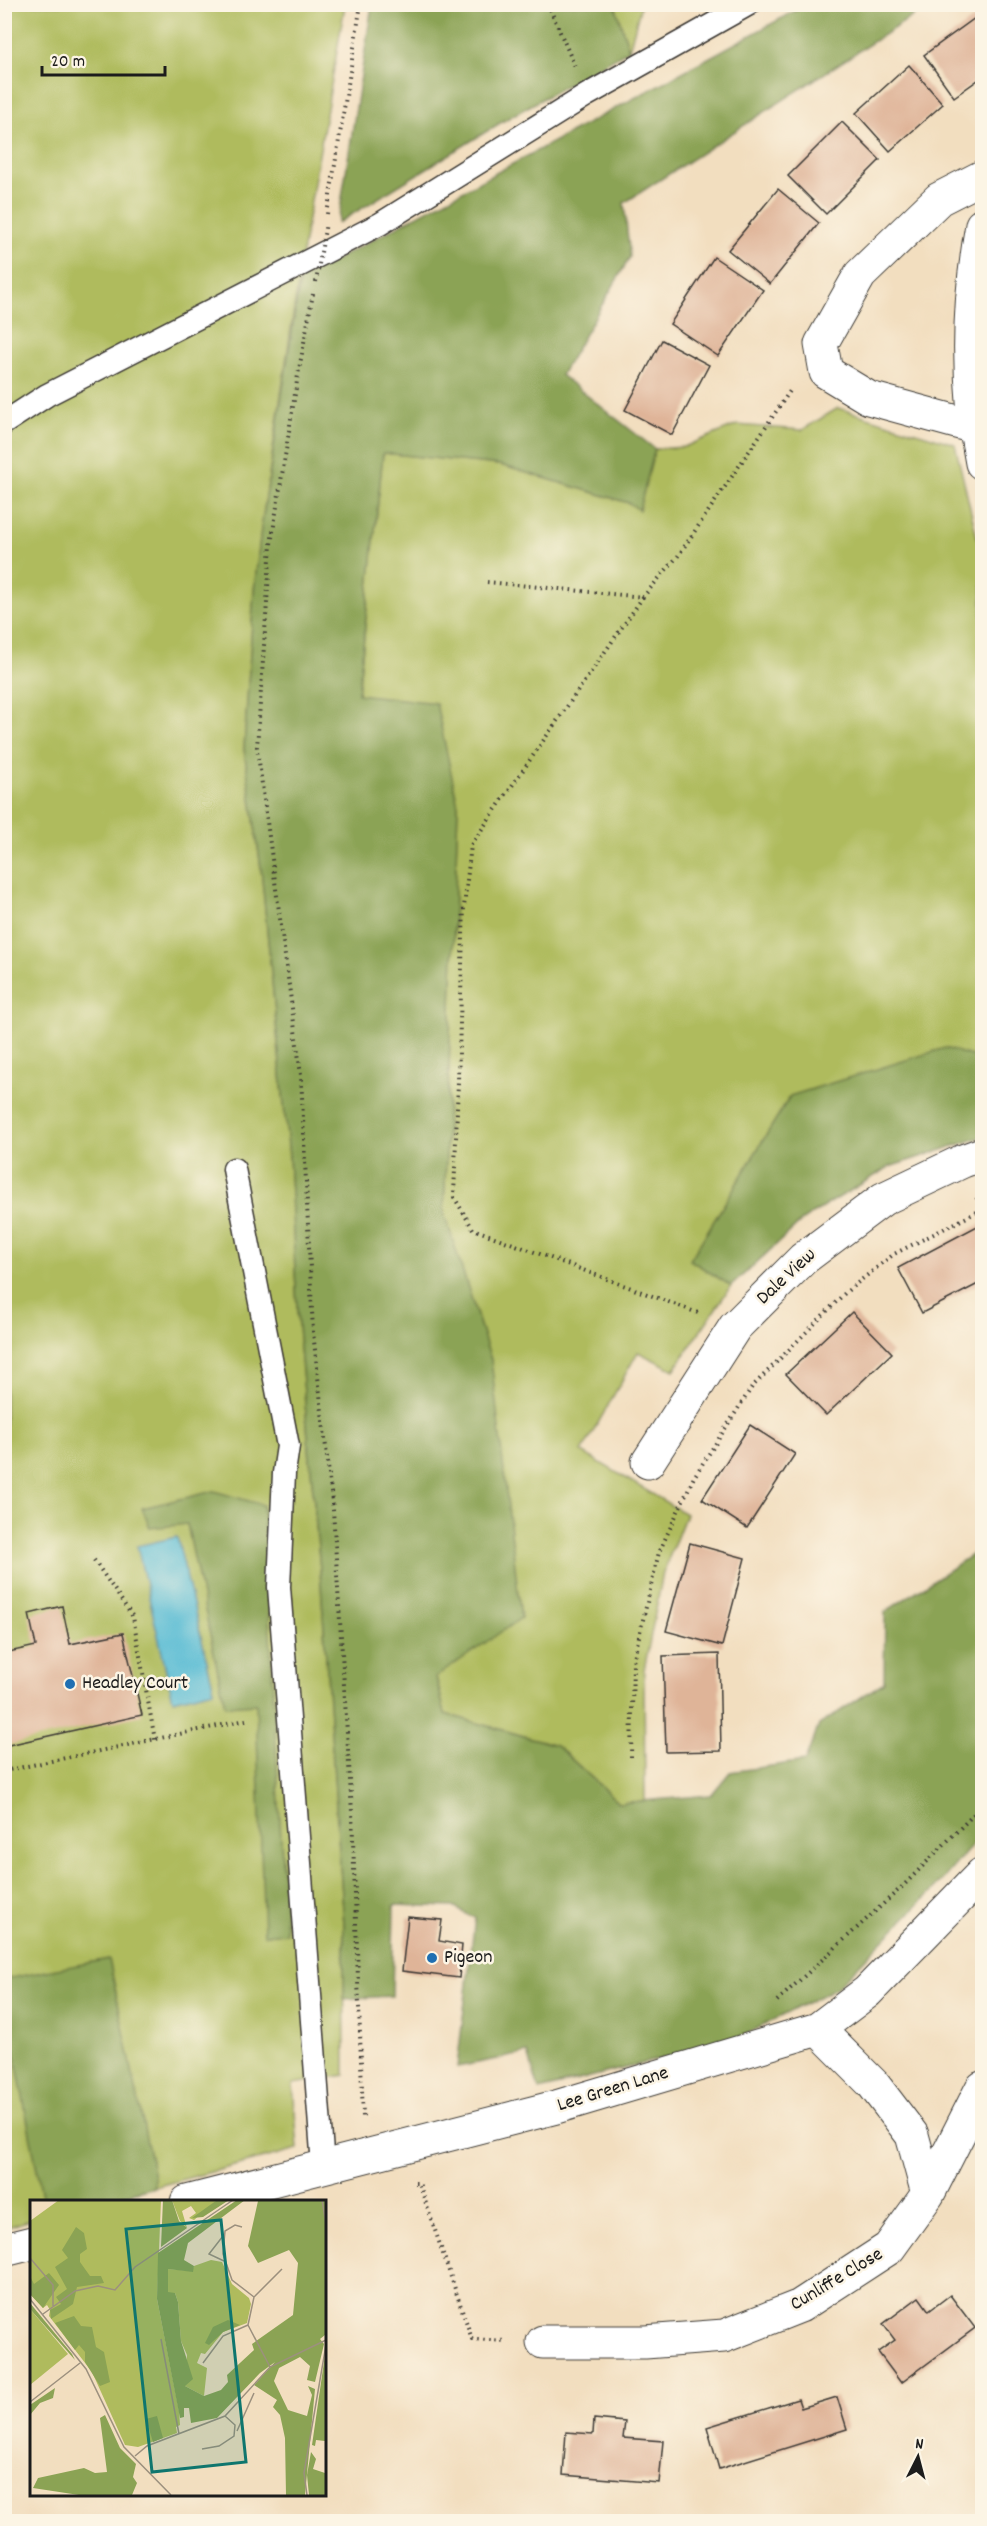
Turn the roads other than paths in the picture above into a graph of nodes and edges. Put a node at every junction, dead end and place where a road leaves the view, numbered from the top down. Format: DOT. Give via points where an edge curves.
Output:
graph roads {
  1 [pos="749,4"];
  2 [pos="982,177"];
  3 [pos="982,225"];
  4 [pos="4,423"];
  5 [pos="975,427"];
  6 [pos="982,463"];
  7 [pos="973,1158"];
  8 [pos="234,1169"];
  9 [pos="648,1462"];
  10 [pos="982,1874"];
  11 [pos="818,2028"];
  12 [pos="982,2088"];
  13 [pos="323,2166"];
  14 [pos="928,2194"];
  15 [pos="195,2200"];
  16 [pos="30,2244"];
  17 [pos="4,2250"];
  18 [pos="543,2342"];
  1 -- 4 [label="lane" via="587,95 381,224 46,395"];
  2 -- 5 [label="street" via="939,199 860,275 820,344 826,372 869,398"];
  3 -- 5 [label="street" via="970,353"];
  5 -- 6 [label="street"];
  7 -- 9 [label="street, Dale View" via="883,1199 803,1259 735,1328"];
  8 -- 13 [label="lane" via="288,1446 279,1587"];
  10 -- 11 [label="street, Lee Green Lane" via="867,1992"];
  11 -- 13 [label="street, Lee Green Lane" via="556,2107"];
  11 -- 14 [label="street" via="873,2084 912,2135"];
  12 -- 14 [label="street, Cunliffe Close"];
  13 -- 15 [label="street, Lee Green Lane"];
  14 -- 18 [label="street, Cunliffe Close" via="889,2248 800,2306 724,2336 645,2342"];
  16 -- 17 [label="street"];
}
